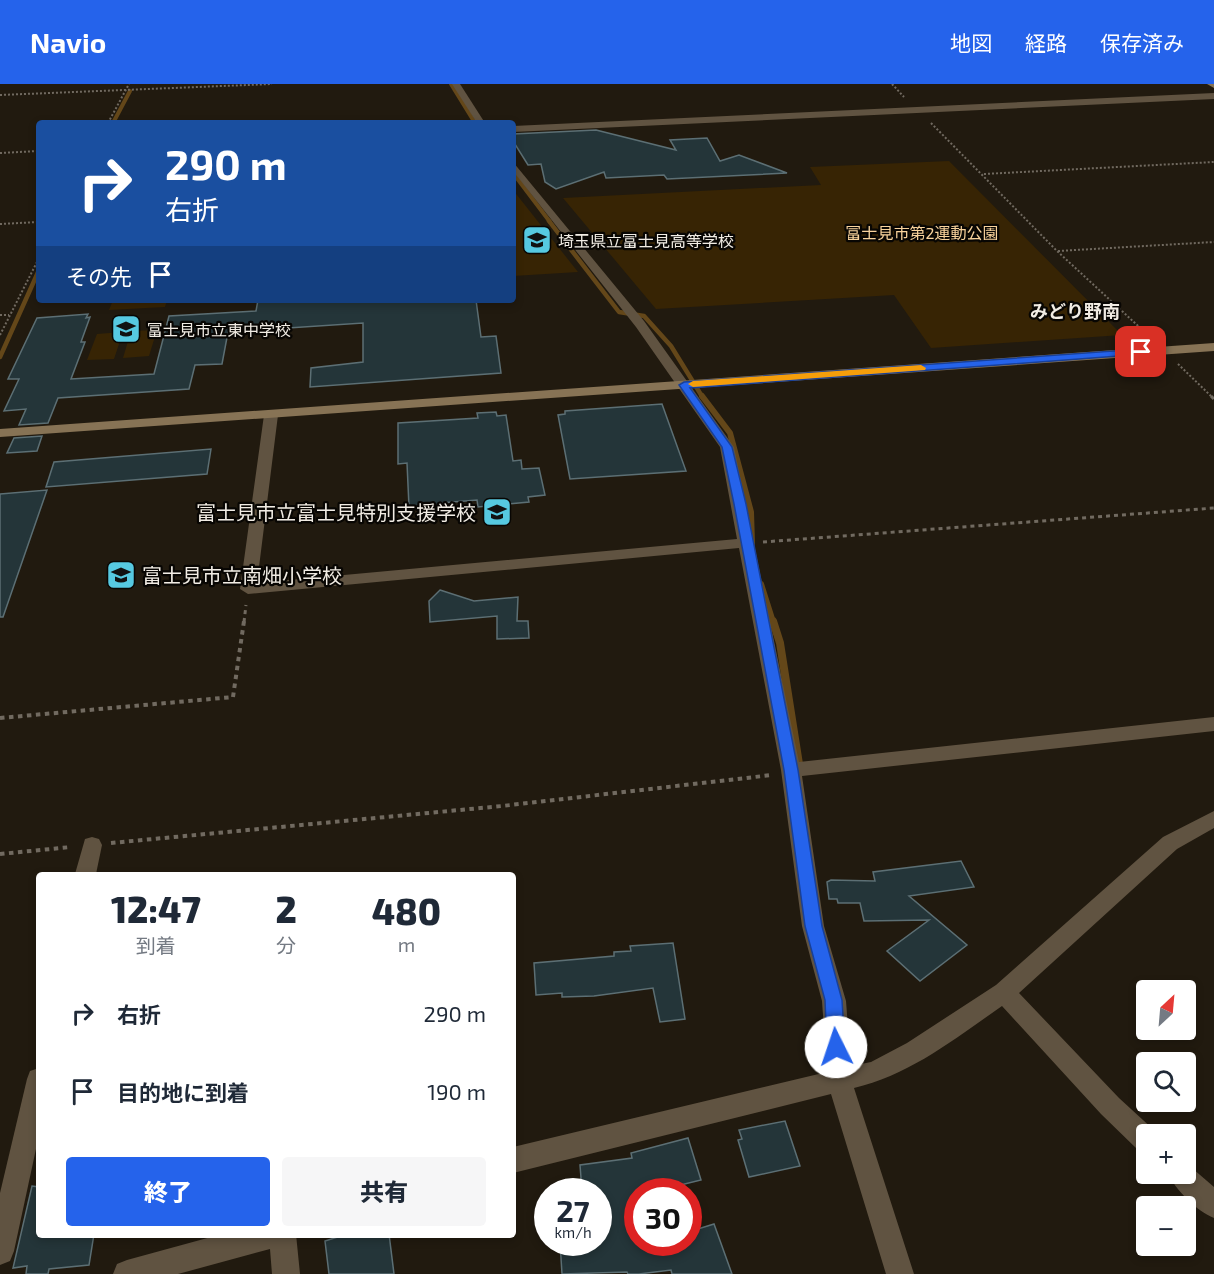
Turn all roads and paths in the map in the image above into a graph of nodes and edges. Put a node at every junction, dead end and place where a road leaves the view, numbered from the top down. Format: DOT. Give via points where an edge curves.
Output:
graph roads {
  1 [pos="129,84"];
  2 [pos="272,84"];
  3 [pos="456,84"];
  4 [pos="126,90"];
  5 [pos="0,95"];
  6 [pos="1214,96"];
  7 [pos="918,110"];
  8 [pos="110,120"];
  9 [pos="479,120"];
  10 [pos="516,129"];
  11 [pos="36,151"];
  12 [pos="0,153"];
  13 [pos="1214,162"];
  14 [pos="516,169"];
  15 [pos="983,174"];
  16 [pos="36,222"];
  17 [pos="0,224"];
  18 [pos="1214,242"];
  19 [pos="1057,251"];
  20 [pos="36,264"];
  21 [pos="0,315"];
  22 [pos="10,315"];
  23 [pos="0,335"];
  24 [pos="1214,347"];
  25 [pos="1164,351"];
  26 [pos="684,385"];
  27 [pos="1214,399"];
  28 [pos="271,415"];
  29 [pos="0,433"];
  30 [pos="1214,508"];
  31 [pos="747,543"];
  32 [pos="248,589"];
  33 [pos="0,718"];
  34 [pos="1214,724"];
  35 [pos="791,771"];
  36 [pos="1214,819"];
  37 [pos="92,845"];
  38 [pos="0,854"];
  39 [pos="85,872"];
  40 [pos="1004,992"];
  41 [pos="840,1082"];
  42 [pos="36,1092"];
  43 [pos="1136,1131"];
  44 [pos="516,1159"];
  45 [pos="1192,1184"];
  46 [pos="1214,1205"];
  47 [pos="260,1238"];
  48 [pos="282,1238"];
  49 [pos="0,1251"];
  50 [pos="128,1274"];
  51 [pos="286,1274"];
  52 [pos="900,1274"];
  1 -- 4 [label="path"];
  2 -- 4 [label="path"];
  3 -- 9 [label="street"];
  4 -- 5 [label="path"];
  4 -- 8 [label="path"];
  6 -- 7 [label="street"];
  7 -- 10 [label="street"];
  7 -- 15 [label="path"];
  11 -- 12 [label="path"];
  13 -- 15 [label="path"];
  14 -- 26 [label="street"];
  15 -- 19 [label="path"];
  16 -- 17 [label="path"];
  18 -- 19 [label="path"];
  19 -- 25 [label="path"];
  20 -- 22 [label="path"];
  21 -- 22 [label="path"];
  22 -- 23 [label="path"];
  24 -- 25 [label="street"];
  25 -- 26 [label="street"];
  25 -- 27 [label="path"];
  26 -- 28 [label="street"];
  26 -- 31 [label="street" via="727,447"];
  28 -- 29 [label="street"];
  28 -- 32 [label="street"];
  30 -- 31 [label="path"];
  31 -- 32 [label="street"];
  31 -- 35 [label="street"];
  32 -- 33 [label="path" via="233,697"];
  34 -- 35 [label="street"];
  35 -- 37 [label="path" via="502,806"];
  35 -- 41 [label="street" via="813,926 834,1000"];
  36 -- 40 [label="street" via="1170,843"];
  37 -- 38 [label="path"];
  37 -- 39 [label="street"];
  40 -- 41 [label="street" via="916,1051 875,1072"];
  40 -- 43 [label="street"];
  41 -- 44 [label="street"];
  41 -- 52 [label="street"];
  42 -- 49 [label="street"];
  45 -- 46 [label="street"];
  47 -- 50 [label="street"];
  48 -- 51 [label="street"];
}
